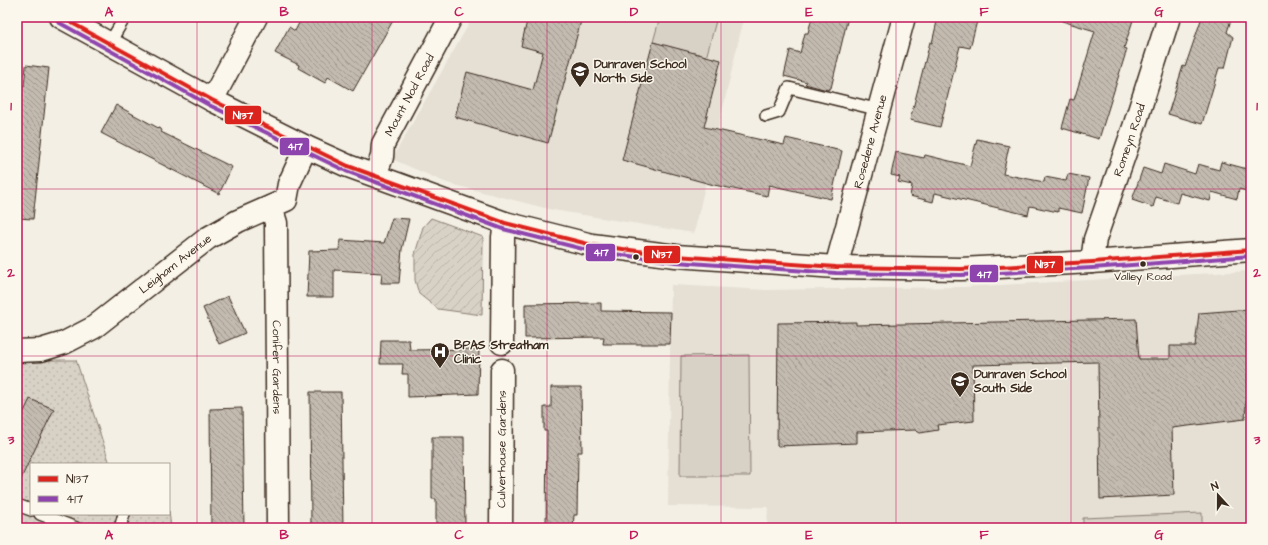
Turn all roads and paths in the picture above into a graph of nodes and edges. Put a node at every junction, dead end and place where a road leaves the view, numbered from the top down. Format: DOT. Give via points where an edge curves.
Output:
graph roads {
  1 [pos="61,17"];
  2 [pos="125,17"];
  3 [pos="256,17"];
  4 [pos="451,17"];
  5 [pos="904,17"];
  6 [pos="1169,17"];
  7 [pos="109,44"];
  8 [pos="212,100"];
  9 [pos="880,110"];
  10 [pos="766,116"];
  11 [pos="306,147"];
  12 [pos="375,175"];
  13 [pos="278,203"];
  14 [pos="505,223"];
  15 [pos="1251,250"];
  16 [pos="1092,262"];
  17 [pos="836,267"];
  18 [pos="502,343"];
  19 [pos="17,351"];
  20 [pos="502,370"];
  21 [pos="17,505"];
  22 [pos="30,510"];
  23 [pos="43,515"];
  24 [pos="124,515"];
  25 [pos="76,528"];
  26 [pos="120,528"];
  27 [pos="278,528"];
  28 [pos="501,528"];
  1 -- 7 [label="street"];
  2 -- 7 [label="lane"];
  3 -- 8 [label="street"];
  4 -- 12 [label="street, Mount Nod Road" via="382,144 382,157"];
  5 -- 9 [label="street, Rosedene Avenue"];
  6 -- 16 [label="street, Romeyn Road" via="1095,239"];
  7 -- 8 [label="street"];
  8 -- 11 [label="street"];
  9 -- 10 [label="lane" via="789,88 779,112"];
  9 -- 17 [label="street, Rosedene Avenue"];
  11 -- 12 [label="street"];
  11 -- 13 [label="street"];
  12 -- 14 [label="street"];
  13 -- 19 [label="street, Leigham Avenue" via="208,238 93,328 64,343 42,350"];
  13 -- 27 [label="street, Conifer Gardens"];
  14 -- 17 [label="street" via="592,245 676,256"];
  14 -- 18 [label="street"];
  15 -- 16 [label="street"];
  16 -- 17 [label="street" via="961,269"];
  20 -- 28 [label="street, Culverhouse Gardens"];
  21 -- 22 [label="lane"];
  23 -- 25 [label="lane"];
  24 -- 26 [label="lane"];
}
